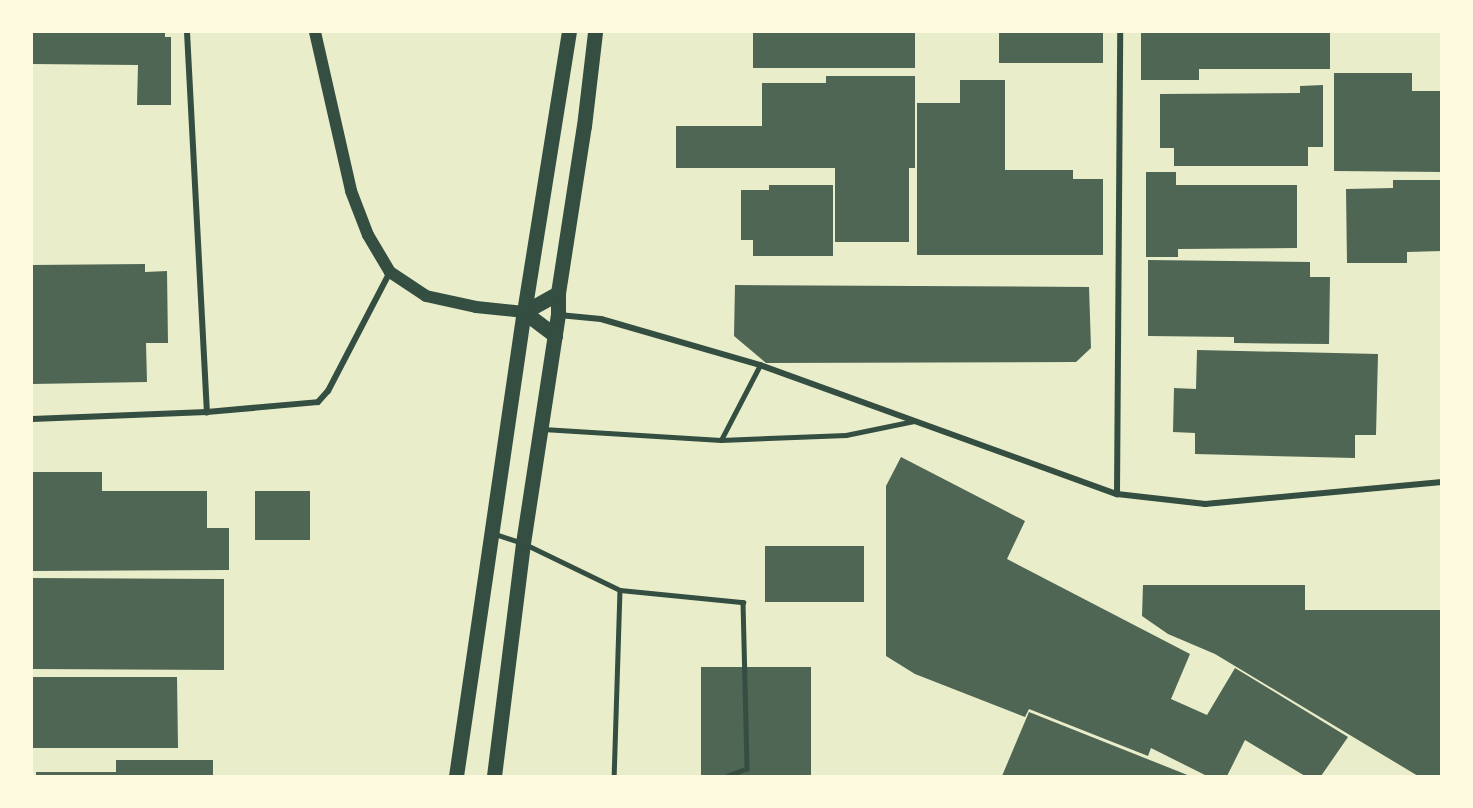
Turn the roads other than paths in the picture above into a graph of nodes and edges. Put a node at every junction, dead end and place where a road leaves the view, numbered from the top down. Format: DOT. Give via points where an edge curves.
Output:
graph roads {
  1 [pos="187,32"];
  2 [pos="315,32"];
  3 [pos="569,32"];
  4 [pos="595,32"];
  5 [pos="1120,32"];
  6 [pos="390,272"];
  7 [pos="558,293"];
  8 [pos="525,312"];
  9 [pos="558,315"];
  10 [pos="555,335"];
  11 [pos="760,365"];
  12 [pos="207,412"];
  13 [pos="32,419"];
  14 [pos="914,421"];
  15 [pos="541,429"];
  16 [pos="721,440"];
  17 [pos="1442,482"];
  18 [pos="1118,494"];
  19 [pos="493,533"];
  20 [pos="523,543"];
  21 [pos="620,590"];
  22 [pos="456,777"];
  23 [pos="494,777"];
  24 [pos="614,777"];
  25 [pos="728,777"];
  1 -- 12 [label="street"];
  2 -- 6 [label="main road" via="351,190 368,235"];
  3 -- 8 [label="main road"];
  4 -- 7 [label="main road"];
  5 -- 18 [label="street"];
  6 -- 8 [label="main road" via="426,296"];
  6 -- 12 [label="street" via="328,391 318,402"];
  7 -- 8 [label="main road"];
  7 -- 9 [label="main road"];
  8 -- 10 [label="main road"];
  8 -- 19 [label="main road"];
  9 -- 10 [label="main road"];
  9 -- 11 [label="street" via="601,319"];
  10 -- 15 [label="main road"];
  11 -- 14 [label="street"];
  11 -- 16 [label="lane"];
  12 -- 13 [label="street"];
  14 -- 16 [label="lane" via="846,435"];
  14 -- 18 [label="street"];
  15 -- 16 [label="lane"];
  15 -- 20 [label="main road"];
  17 -- 18 [label="street" via="1205,504"];
  19 -- 20 [label="lane"];
  19 -- 22 [label="main road"];
  20 -- 21 [label="lane"];
  20 -- 23 [label="main road"];
  21 -- 24 [label="lane"];
  21 -- 25 [label="lane" via="743,602 747,769"];
}
